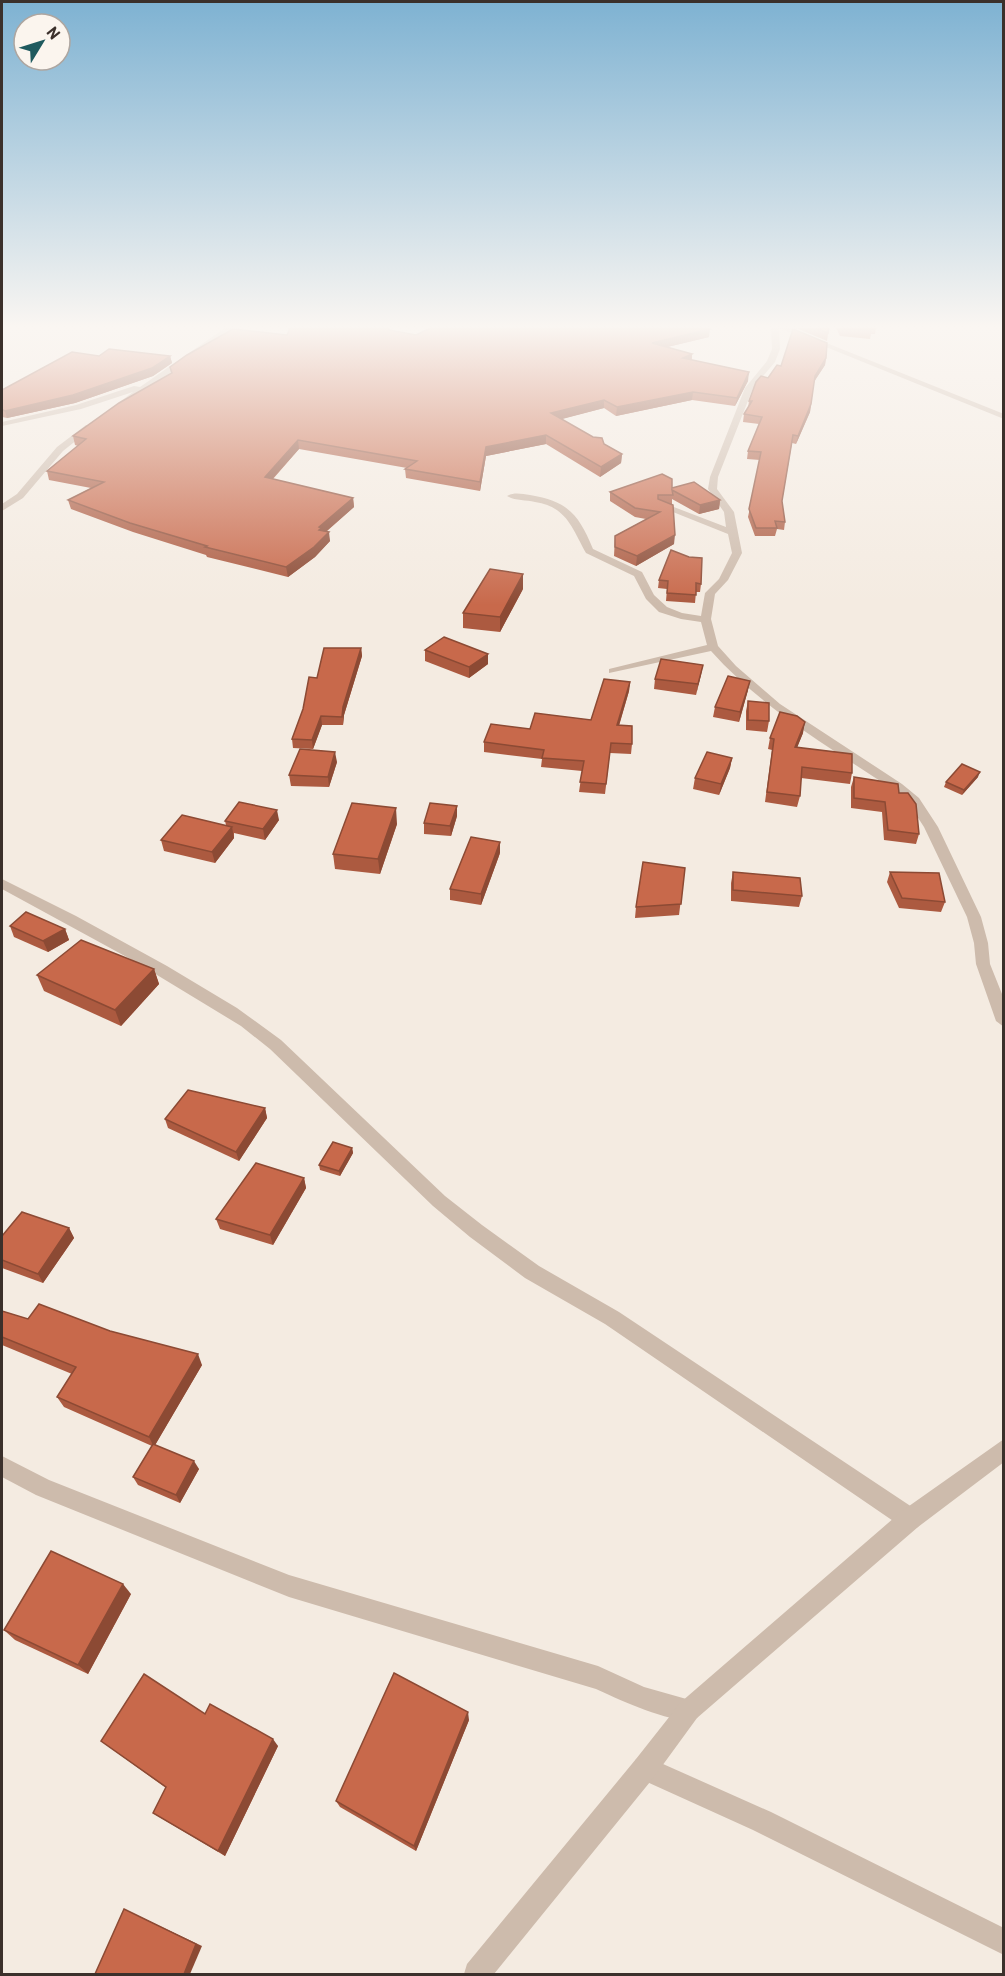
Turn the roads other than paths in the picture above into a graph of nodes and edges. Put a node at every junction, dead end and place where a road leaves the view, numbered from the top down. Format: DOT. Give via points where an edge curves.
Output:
graph roads {
  1 [pos="19,420"];
  2 [pos="736,420"];
  3 [pos="96,423"];
  4 [pos="2,424"];
  5 [pos="512,496"];
  6 [pos="663,506"];
  7 [pos="2,508"];
  8 [pos="732,532"];
  9 [pos="706,620"];
  10 [pos="713,647"];
  11 [pos="613,671"];
  12 [pos="2,884"];
  13 [pos="1004,1021"];
  14 [pos="1004,1449"];
  15 [pos="2,1466"];
  16 [pos="910,1519"];
  17 [pos="689,1710"];
  18 [pos="645,1768"];
  19 [pos="1004,1942"];
  20 [pos="477,1974"];
  1 -- 4 [label="street"];
  2 -- 8 [label="street" via="712,489 729,512"];
  3 -- 7 [label="street" via="60,449 20,496"];
  5 -- 9 [label="street" via="536,498 566,508 575,518 589,551 638,574 655,605 673,614"];
  6 -- 8 [label="street"];
  8 -- 9 [label="street" via="737,553 723,580 710,593"];
  9 -- 10 [label="street"];
  10 -- 11 [label="street"];
  10 -- 13 [label="street" via="758,692 914,801 936,837 974,917 982,964"];
  12 -- 16 [label="street" via="141,957 282,1047 301,1071 476,1231 532,1272 612,1318"];
  14 -- 16 [label="street"];
  15 -- 17 [label="street" via="43,1488 288,1586 598,1678 643,1698"];
  16 -- 17 [label="street"];
  17 -- 18 [label="street"];
  18 -- 19 [label="street" via="762,1821"];
  18 -- 20 [label="street"];
}
